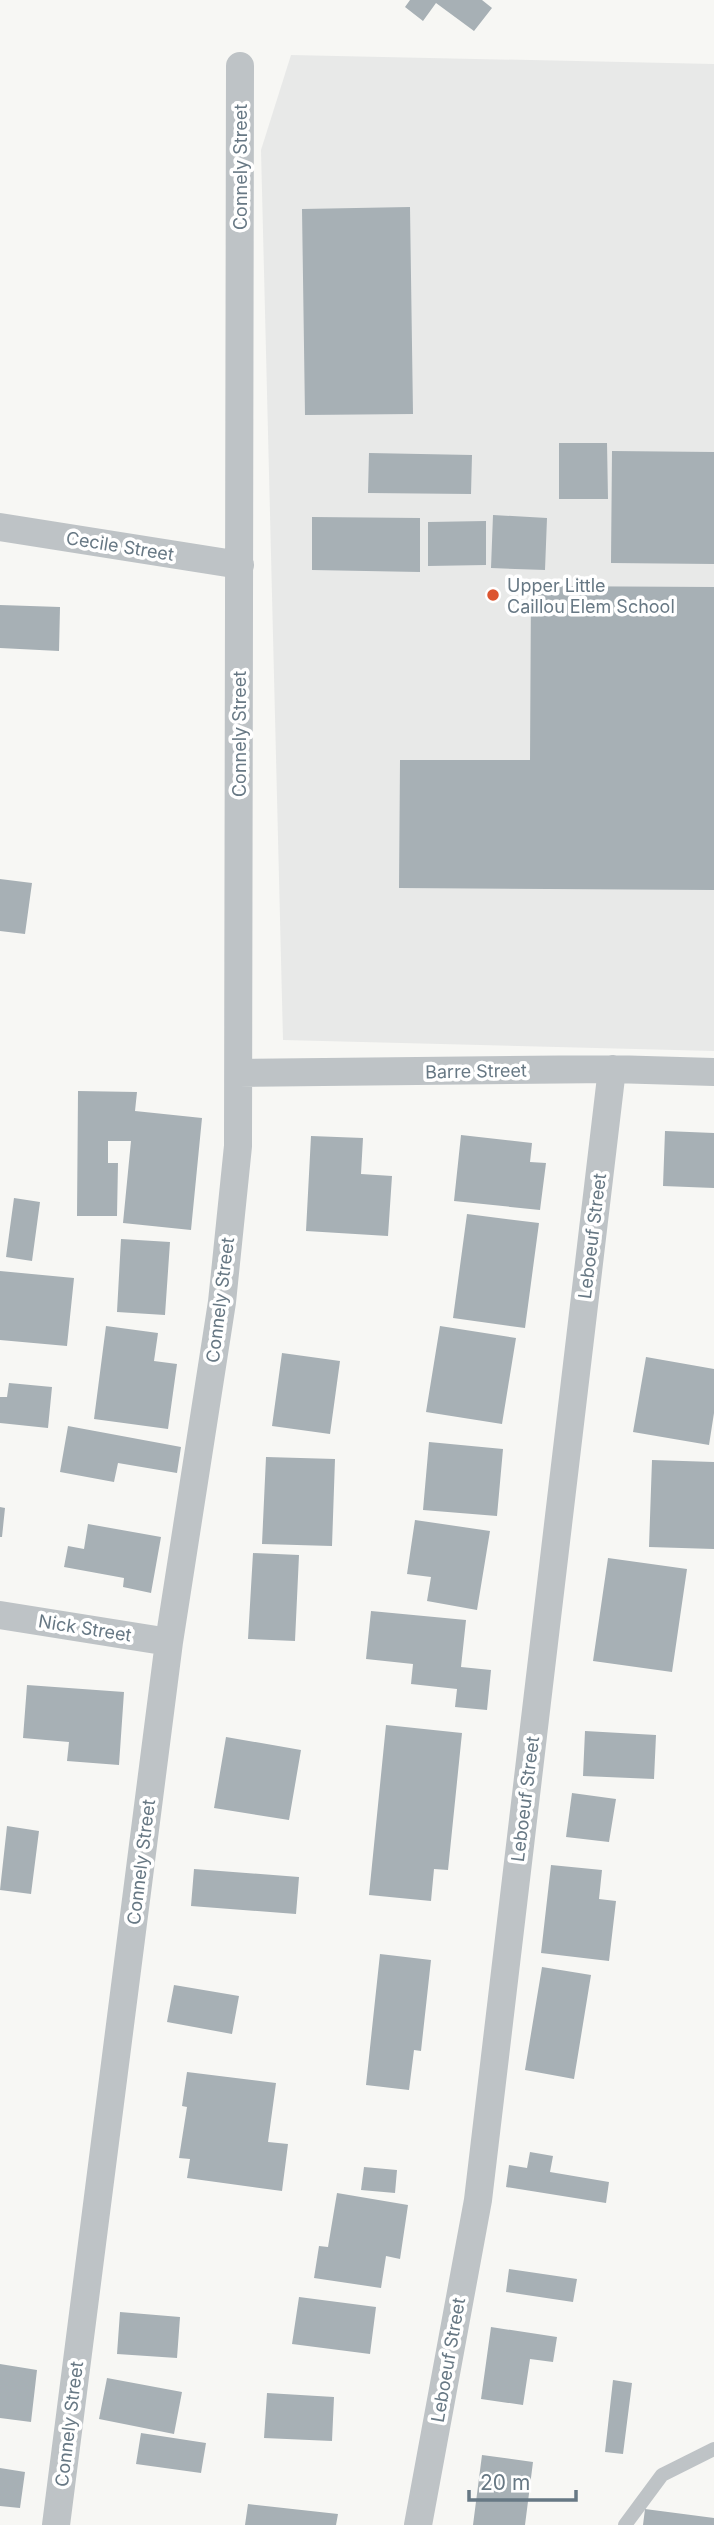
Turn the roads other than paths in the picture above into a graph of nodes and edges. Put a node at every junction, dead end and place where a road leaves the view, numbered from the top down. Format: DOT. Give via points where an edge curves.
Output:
graph roads {
  1 [pos="240,66"];
  2 [pos="0,527"];
  3 [pos="240,565"];
  4 [pos="611,1069"];
  5 [pos="714,1072"];
  6 [pos="239,1073"];
  7 [pos="0,1615"];
  8 [pos="169,1642"];
  9 [pos="714,2449"];
  10 [pos="56,2525"];
  11 [pos="418,2525"];
  12 [pos="625,2525"];
  1 -- 3 [label="street, Connely Street"];
  2 -- 3 [label="street, Cecile Street"];
  3 -- 6 [label="street, Connely Street"];
  4 -- 5 [label="street, Barre Street"];
  4 -- 6 [label="street, Barre Street"];
  4 -- 11 [label="street, Leboeuf Street" via="478,2200"];
  6 -- 8 [label="street, Connely Street" via="238,1146 222,1302"];
  7 -- 8 [label="street, Nick Street"];
  8 -- 10 [label="street, Connely Street"];
  9 -- 12 [label="lane" via="662,2475"];
}
